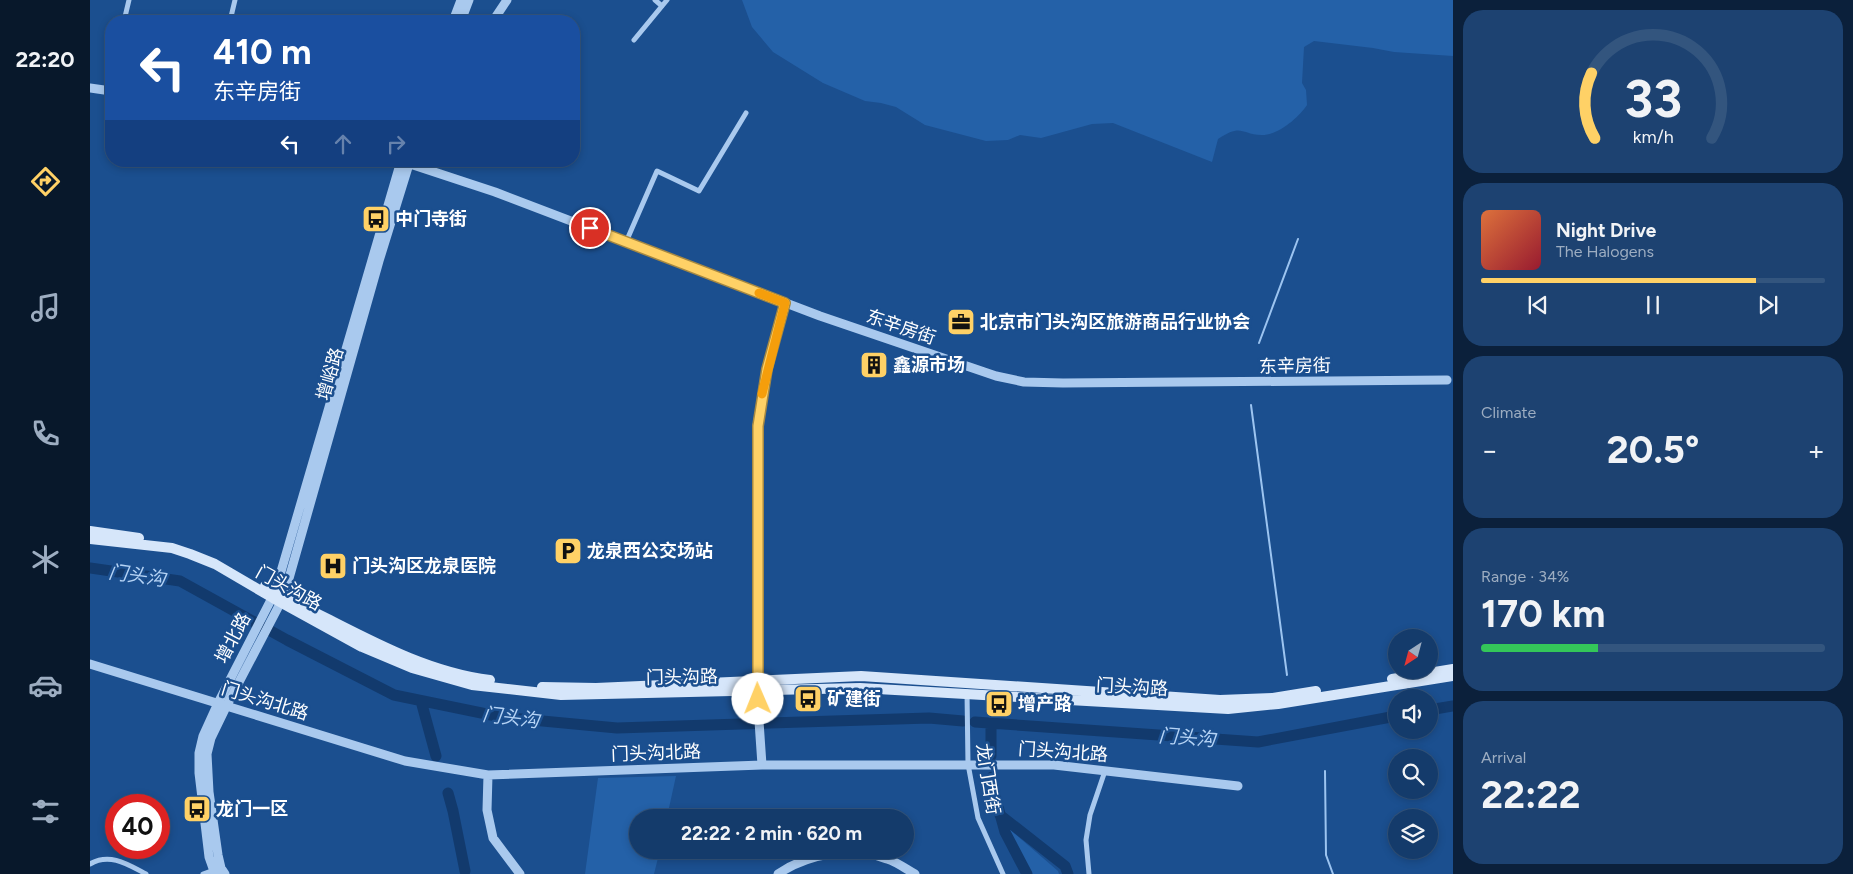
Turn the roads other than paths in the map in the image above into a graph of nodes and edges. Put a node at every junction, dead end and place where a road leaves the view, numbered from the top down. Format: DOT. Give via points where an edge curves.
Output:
graph roads {
  1 [pos="129,0"];
  2 [pos="235,0"];
  3 [pos="461,0"];
  4 [pos="469,0"];
  5 [pos="507,0"];
  6 [pos="655,0"];
  7 [pos="668,0"];
  8 [pos="662,6"];
  9 [pos="125,15"];
  10 [pos="231,15"];
  11 [pos="455,15"];
  12 [pos="463,15"];
  13 [pos="497,15"];
  14 [pos="634,40"];
  15 [pos="90,88"];
  16 [pos="105,90"];
  17 [pos="746,113"];
  18 [pos="403,167"];
  19 [pos="419,167"];
  20 [pos="626,242"];
  21 [pos="785,303"];
  22 [pos="1447,380"];
  23 [pos="90,531"];
  24 [pos="90,539"];
  25 [pos="278,597"];
  26 [pos="90,664"];
  27 [pos="1453,669"];
  28 [pos="1453,676"];
  29 [pos="758,680"];
  30 [pos="967,689"];
  31 [pos="758,695"];
  32 [pos="222,705"];
  33 [pos="968,764"];
  34 [pos="762,765"];
  35 [pos="1105,771"];
  36 [pos="488,775"];
  37 [pos="1238,786"];
  38 [pos="90,864"];
  39 [pos="219,872"];
  40 [pos="146,874"];
  41 [pos="203,874"];
  42 [pos="520,874"];
  43 [pos="778,874"];
  44 [pos="915,874"];
  45 [pos="1003,874"];
  46 [pos="1089,874"];
  1 -- 9 [label="street"];
  2 -- 10 [label="street"];
  3 -- 11 [label="street"];
  4 -- 12 [label="street"];
  5 -- 13 [label="street"];
  6 -- 8 [label="street"];
  7 -- 8 [label="street"];
  8 -- 14 [label="street"];
  15 -- 16 [label="street"];
  17 -- 20 [label="street" via="700,191 657,171"];
  18 -- 25 [label="street, 增峪路"];
  19 -- 20 [label="street, 东辛房街"];
  20 -- 21 [label="street, 东辛房街"];
  21 -- 22 [label="street, 东辛房街" via="947,360 1024,382"];
  21 -- 29 [label="street" via="767,369 758,426"];
  23 -- 25 [label="main road, 门头沟路" via="174,543 194,550 223,562"];
  24 -- 25 [label="main road, 门头沟路" via="157,546 190,554"];
  25 -- 29 [label="main road, 门头沟路" via="416,661 475,678 544,687 596,688"];
  25 -- 31 [label="main road, 门头沟路" via="362,647 412,668 472,685 561,696"];
  25 -- 32 [label="street, 增北路"];
  26 -- 32 [label="street, 门头沟北路"];
  27 -- 30 [label="main road, 门头沟路" via="1273,698 1220,700"];
  28 -- 30 [label="main road, 门头沟路" via="1228,709"];
  29 -- 30 [label="main road, 门头沟路" via="861,676"];
  29 -- 31 [label="street"];
  30 -- 31 [label="main road, 门头沟路" via="860,688"];
  30 -- 33 [label="street, 龙门西街"];
  31 -- 34 [label="street"];
  32 -- 36 [label="street, 门头沟北路" via="406,761"];
  32 -- 39 [label="street, 增北路" via="207,754"];
  33 -- 34 [label="street, 门头沟北路"];
  33 -- 35 [label="street, 门头沟北路" via="1054,765"];
  33 -- 45 [label="street, 龙门西街" via="978,818"];
  34 -- 36 [label="street, 门头沟北路"];
  35 -- 37 [label="street, 门头沟北路"];
  35 -- 46 [label="street" via="1090,815 1086,840"];
  36 -- 42 [label="street" via="486,810 493,838"];
  38 -- 40 [label="street" via="109,858"];
  39 -- 41 [label="street"];
  43 -- 44 [label="street" via="838,851 886,858"];
}
